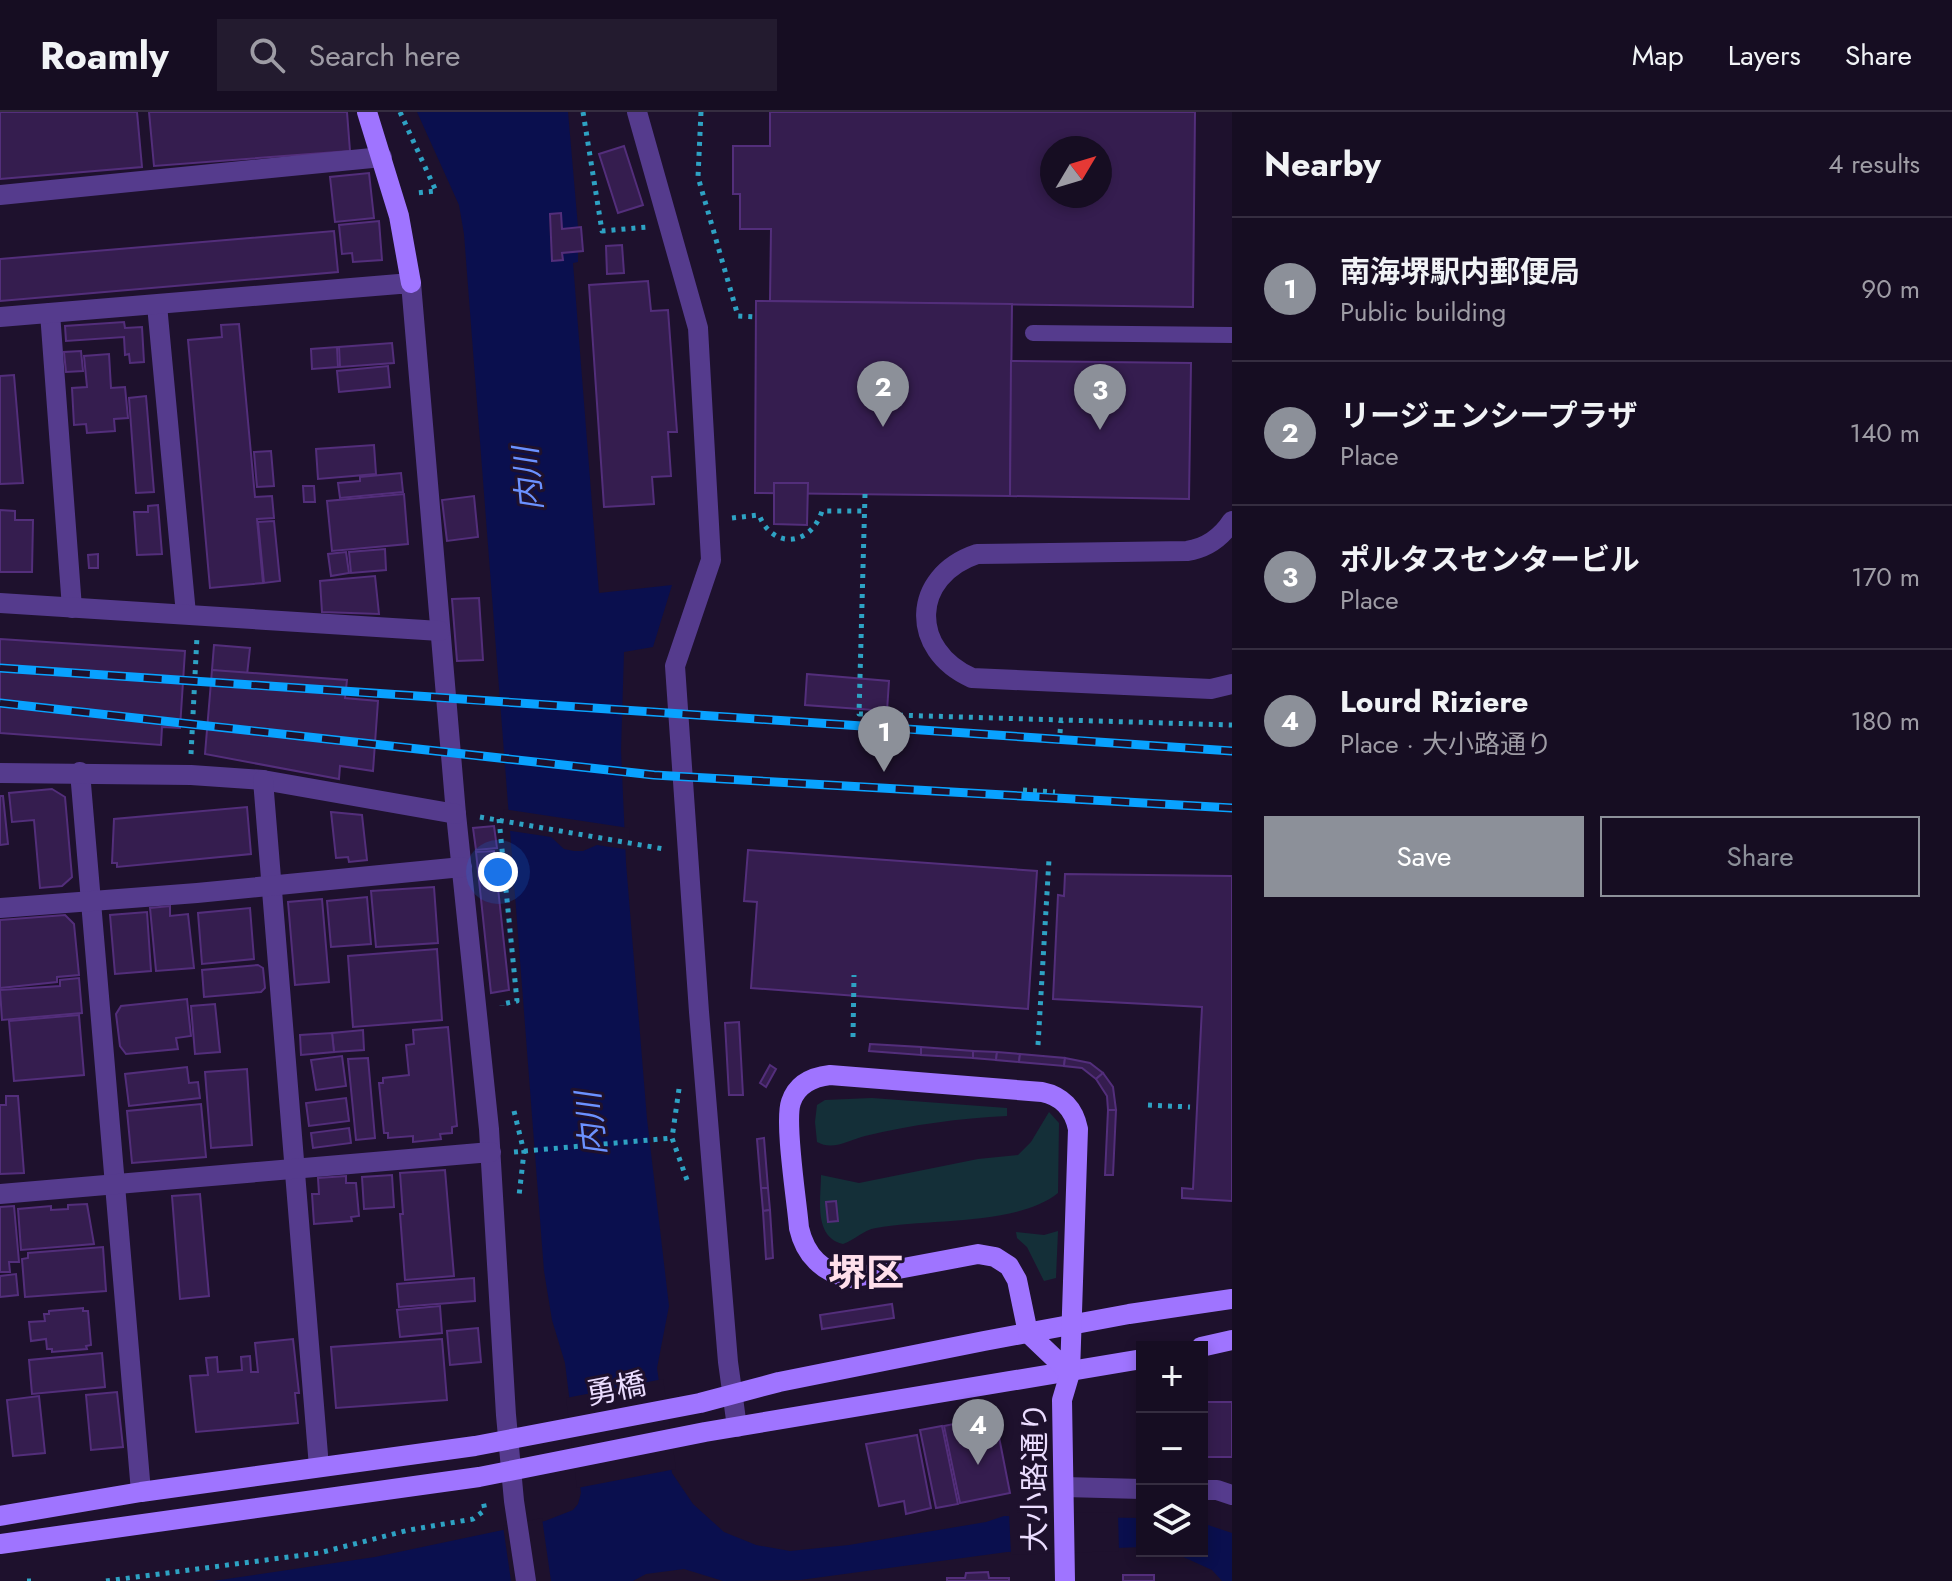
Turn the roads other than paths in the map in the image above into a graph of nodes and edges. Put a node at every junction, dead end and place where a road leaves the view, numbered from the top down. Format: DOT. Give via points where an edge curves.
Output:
graph roads {
  1 [pos="367,112"];
  2 [pos="637,112"];
  3 [pos="382,157"];
  4 [pos="0,195"];
  5 [pos="411,283"];
  6 [pos="157,305"];
  7 [pos="50,313"];
  8 [pos="0,317"];
  9 [pos="1033,333"];
  10 [pos="1232,335"];
  11 [pos="1232,521"];
  12 [pos="0,603"];
  13 [pos="72,608"];
  14 [pos="186,614"];
  15 [pos="440,631"];
  16 [pos="1232,684"];
  17 [pos="80,772"];
  18 [pos="0,773"];
  19 [pos="263,780"];
  20 [pos="456,814"];
  21 [pos="462,867"];
  22 [pos="273,884"];
  23 [pos="90,900"];
  24 [pos="0,908"];
  25 [pos="491,1152"];
  26 [pos="293,1169"];
  27 [pos="114,1184"];
  28 [pos="0,1194"];
  29 [pos="1232,1299"];
  30 [pos="1071,1326"];
  31 [pos="1028,1333"];
  32 [pos="1232,1340"];
  33 [pos="1208,1345"];
  34 [pos="1136,1360"];
  35 [pos="1070,1373"];
  36 [pos="732,1395"];
  37 [pos="737,1427"];
  38 [pos="509,1439"];
  39 [pos="319,1467"];
  40 [pos="512,1470"];
  41 [pos="1136,1490"];
  42 [pos="1208,1490"];
  43 [pos="141,1492"];
  44 [pos="1232,1495"];
  45 [pos="1065,1496"];
  46 [pos="0,1516"];
  47 [pos="0,1544"];
  48 [pos="1065,1576"];
  49 [pos="526,1581"];
  1 -- 3 [label="street"];
  2 -- 36 [label="street" via="698,328 711,560 675,666"];
  3 -- 4 [label="street"];
  3 -- 5 [label="street"];
  5 -- 6 [label="street"];
  5 -- 15 [label="street"];
  6 -- 7 [label="street"];
  6 -- 14 [label="street"];
  7 -- 8 [label="street"];
  7 -- 13 [label="street"];
  9 -- 10 [label="lane"];
  11 -- 16 [label="street" via="1218,538 1187,551 977,554 961,559 936,581 926,613 933,646 943,660 972,678 1211,689"];
  12 -- 13 [label="street"];
  13 -- 14 [label="street"];
  14 -- 15 [label="street"];
  15 -- 20 [label="street"];
  17 -- 18 [label="street"];
  17 -- 19 [label="street"];
  17 -- 23 [label="street"];
  19 -- 20 [label="street"];
  19 -- 22 [label="street"];
  20 -- 21 [label="street"];
  21 -- 22 [label="street"];
  21 -- 25 [label="street"];
  22 -- 23 [label="street"];
  22 -- 26 [label="street"];
  23 -- 24 [label="street"];
  23 -- 27 [label="street"];
  25 -- 26 [label="street"];
  25 -- 38 [label="street"];
  26 -- 27 [label="street"];
  26 -- 39 [label="street"];
  27 -- 28 [label="street"];
  27 -- 43 [label="street"];
  29 -- 30 [label="street, 勇橋"];
  30 -- 31 [label="street, 勇橋"];
  30 -- 31 [label="street, 大小路通り" via="1078,1129 1064,1101 1042,1092 839,1076 813,1078 799,1088 789,1111 799,1228 815,1260 850,1278 978,1254 995,1257 1017,1280"];
  30 -- 35 [label="street, 大小路通り"];
  31 -- 35 [label="street"];
  31 -- 36 [label="street, 勇橋"];
  32 -- 33 [label="street"];
  34 -- 35 [label="street, 勇橋"];
  35 -- 37 [label="street, 勇橋"];
  35 -- 45 [label="street, 大小路通り" via="1062,1400"];
  36 -- 37 [label="street"];
  36 -- 38 [label="street, 勇橋"];
  37 -- 40 [label="street, 勇橋"];
  38 -- 39 [label="street, 勇橋"];
  38 -- 40 [label="street"];
  39 -- 43 [label="street, 勇橋"];
  40 -- 47 [label="street, 勇橋"];
  40 -- 49 [label="street"];
  41 -- 45 [label="street"];
  42 -- 44 [label="street"];
  43 -- 46 [label="street, 勇橋"];
  45 -- 48 [label="street, 大小路通り"];
}
